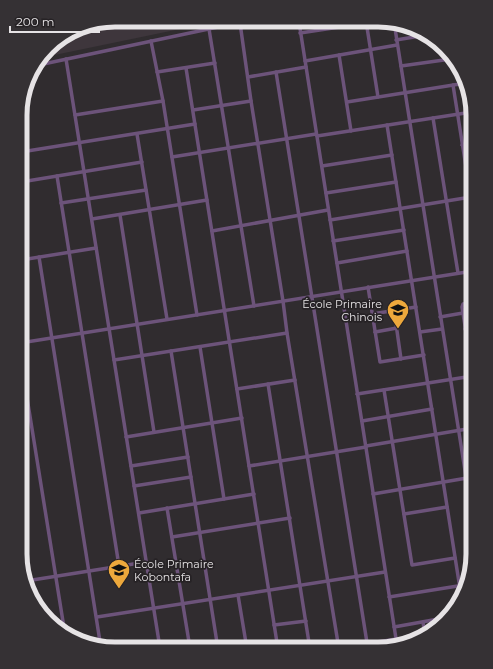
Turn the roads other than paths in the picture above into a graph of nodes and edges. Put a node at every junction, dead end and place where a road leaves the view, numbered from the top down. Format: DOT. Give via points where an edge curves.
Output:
graph roads {
  1 [pos="219,27"];
  2 [pos="239,27"];
  3 [pos="299,27"];
  4 [pos="335,27"];
  5 [pos="367,27"];
  6 [pos="209,29"];
  7 [pos="395,29"];
  8 [pos="300,33"];
  9 [pos="417,36"];
  10 [pos="396,40"];
  11 [pos="151,41"];
  12 [pos="397,45"];
  13 [pos="370,50"];
  14 [pos="339,55"];
  15 [pos="66,59"];
  16 [pos="305,60"];
  17 [pos="446,60"];
  18 [pos="215,63"];
  19 [pos="44,64"];
  20 [pos="401,66"];
  21 [pos="306,67"];
  22 [pos="186,68"];
  23 [pos="157,72"];
  24 [pos="276,72"];
  25 [pos="248,77"];
  26 [pos="460,84"];
  27 [pos="453,85"];
  28 [pos="405,93"];
  29 [pos="378,97"];
  30 [pos="163,101"];
  31 [pos="251,101"];
  32 [pos="347,102"];
  33 [pos="222,106"];
  34 [pos="192,110"];
  35 [pos="466,113"];
  36 [pos="458,114"];
  37 [pos="75,115"];
  38 [pos="433,118"];
  39 [pos="409,122"];
  40 [pos="195,124"];
  41 [pos="387,125"];
  42 [pos="168,129"];
  43 [pos="351,131"];
  44 [pos="137,134"];
  45 [pos="317,135"];
  46 [pos="287,139"];
  47 [pos="80,143"];
  48 [pos="258,144"];
  49 [pos="462,144"];
  50 [pos="466,144"];
  51 [pos="229,148"];
  52 [pos="27,151"];
  53 [pos="199,153"];
  54 [pos="392,155"];
  55 [pos="172,158"];
  56 [pos="142,162"];
  57 [pos="322,166"];
  58 [pos="466,169"];
  59 [pos="84,172"];
  60 [pos="57,176"];
  61 [pos="27,181"];
  62 [pos="396,182"];
  63 [pos="146,190"];
  64 [pos="326,193"];
  65 [pos="466,198"];
  66 [pos="89,199"];
  67 [pos="207,200"];
  68 [pos="446,201"];
  69 [pos="61,203"];
  70 [pos="180,205"];
  71 [pos="423,205"];
  72 [pos="400,208"];
  73 [pos="149,210"];
  74 [pos="328,210"];
  75 [pos="120,215"];
  76 [pos="299,215"];
  77 [pos="92,219"];
  78 [pos="270,220"];
  79 [pos="330,220"];
  80 [pos="241,226"];
  81 [pos="404,230"];
  82 [pos="212,231"];
  83 [pos="333,241"];
  84 [pos="96,248"];
  85 [pos="407,251"];
  86 [pos="69,252"];
  87 [pos="39,257"];
  88 [pos="27,259"];
  89 [pos="337,263"];
  90 [pos="466,272"];
  91 [pos="458,273"];
  92 [pos="434,277"];
  93 [pos="412,280"];
  94 [pos="368,287"];
  95 [pos="342,292"];
  96 [pos="312,296"];
  97 [pos="283,301"];
  98 [pos="466,303"];
  99 [pos="254,306"];
  100 [pos="416,307"];
  101 [pos="224,310"];
  102 [pos="394,310"];
  103 [pos="462,313"];
  104 [pos="197,314"];
  105 [pos="372,314"];
  106 [pos="440,317"];
  107 [pos="167,319"];
  108 [pos="137,324"];
  109 [pos="109,328"];
  110 [pos="397,328"];
  111 [pos="442,329"];
  112 [pos="465,329"];
  113 [pos="375,332"];
  114 [pos="420,332"];
  115 [pos="82,333"];
  116 [pos="287,333"];
  117 [pos="466,333"];
  118 [pos="52,338"];
  119 [pos="27,342"];
  120 [pos="229,342"];
  121 [pos="200,347"];
  122 [pos="171,351"];
  123 [pos="424,355"];
  124 [pos="142,356"];
  125 [pos="401,359"];
  126 [pos="114,360"];
  127 [pos="466,377"];
  128 [pos="450,379"];
  129 [pos="295,380"];
  130 [pos="428,383"];
  131 [pos="268,384"];
  132 [pos="237,389"];
  133 [pos="384,390"];
  134 [pos="357,394"];
  135 [pos="27,397"];
  136 [pos="432,409"];
  137 [pos="389,417"];
  138 [pos="242,418"];
  139 [pos="362,422"];
  140 [pos="212,423"];
  141 [pos="183,428"];
  142 [pos="466,429"];
  143 [pos="458,430"];
  144 [pos="154,432"];
  145 [pos="436,434"];
  146 [pos="126,437"];
  147 [pos="392,441"];
  148 [pos="366,446"];
  149 [pos="336,452"];
  150 [pos="466,455"];
  151 [pos="308,456"];
  152 [pos="462,456"];
  153 [pos="188,457"];
  154 [pos="280,461"];
  155 [pos="131,466"];
  156 [pos="249,466"];
  157 [pos="191,477"];
  158 [pos="466,478"];
  159 [pos="444,482"];
  160 [pos="134,486"];
  161 [pos="400,490"];
  162 [pos="254,494"];
  163 [pos="373,494"];
  164 [pos="224,499"];
  165 [pos="195,504"];
  166 [pos="447,507"];
  167 [pos="167,508"];
  168 [pos="138,513"];
  169 [pos="404,514"];
  170 [pos="290,518"];
  171 [pos="258,523"];
  172 [pos="200,532"];
  173 [pos="172,537"];
  174 [pos="456,558"];
  175 [pos="146,562"];
  176 [pos="119,566"];
  177 [pos="89,571"];
  178 [pos="385,572"];
  179 [pos="56,576"];
  180 [pos="356,576"];
  181 [pos="31,580"];
  182 [pos="328,581"];
  183 [pos="461,582"];
  184 [pos="300,585"];
  185 [pos="459,586"];
  186 [pos="269,590"];
  187 [pos="238,595"];
  188 [pos="389,598"];
  189 [pos="210,599"];
  190 [pos="183,604"];
  191 [pos="154,608"];
  192 [pos="96,618"];
  193 [pos="437,619"];
  194 [pos="306,621"];
  195 [pos="423,622"];
  196 [pos="64,625"];
  197 [pos="274,625"];
  198 [pos="394,628"];
  199 [pos="424,629"];
  200 [pos="396,639"];
  201 [pos="100,640"];
  202 [pos="159,642"];
  203 [pos="189,642"];
  204 [pos="217,642"];
  205 [pos="246,642"];
  206 [pos="277,642"];
  207 [pos="309,642"];
  208 [pos="337,642"];
  209 [pos="367,642"];
  210 [pos="379,642"];
  1 -- 6 [label="street"];
  2 -- 25 [label="street"];
  3 -- 8 [label="street"];
  4 -- 8 [label="street"];
  5 -- 13 [label="street"];
  6 -- 11 [label="street"];
  6 -- 18 [label="street"];
  7 -- 10 [label="street"];
  8 -- 16 [label="street"];
  9 -- 10 [label="street"];
  10 -- 12 [label="street"];
  11 -- 15 [label="street"];
  11 -- 23 [label="street"];
  12 -- 13 [label="street"];
  12 -- 20 [label="street"];
  13 -- 14 [label="street"];
  13 -- 29 [label="street"];
  14 -- 16 [label="street"];
  14 -- 32 [label="street"];
  15 -- 19 [label="street"];
  15 -- 37 [label="street"];
  16 -- 21 [label="street"];
  17 -- 20 [label="street"];
  18 -- 22 [label="street"];
  18 -- 33 [label="street"];
  20 -- 28 [label="street"];
  21 -- 24 [label="street"];
  21 -- 45 [label="street"];
  22 -- 23 [label="street"];
  22 -- 34 [label="street"];
  23 -- 30 [label="street"];
  24 -- 25 [label="street"];
  24 -- 46 [label="street"];
  25 -- 31 [label="street"];
  26 -- 27 [label="street"];
  27 -- 28 [label="street"];
  27 -- 36 [label="street"];
  28 -- 29 [label="street"];
  28 -- 39 [label="street"];
  29 -- 32 [label="street"];
  30 -- 37 [label="street"];
  30 -- 42 [label="street"];
  31 -- 33 [label="street"];
  31 -- 48 [label="street"];
  32 -- 43 [label="street"];
  33 -- 34 [label="street"];
  33 -- 51 [label="street"];
  34 -- 40 [label="street"];
  35 -- 36 [label="street"];
  36 -- 38 [label="street"];
  36 -- 49 [label="street"];
  37 -- 47 [label="street"];
  38 -- 39 [label="street"];
  38 -- 68 [label="street"];
  39 -- 41 [label="street"];
  39 -- 71 [label="street"];
  40 -- 42 [label="street"];
  40 -- 53 [label="street"];
  41 -- 43 [label="street"];
  41 -- 54 [label="street"];
  42 -- 44 [label="street"];
  42 -- 55 [label="street"];
  43 -- 45 [label="street"];
  44 -- 47 [label="street"];
  44 -- 56 [label="street"];
  45 -- 46 [label="street"];
  45 -- 57 [label="street"];
  46 -- 48 [label="street"];
  46 -- 76 [label="street"];
  47 -- 52 [label="street"];
  47 -- 59 [label="street"];
  48 -- 51 [label="street"];
  48 -- 78 [label="street"];
  49 -- 50 [label="street"];
  49 -- 58 [label="street"];
  51 -- 53 [label="street"];
  51 -- 80 [label="street"];
  53 -- 55 [label="street"];
  53 -- 67 [label="street"];
  54 -- 57 [label="street"];
  54 -- 62 [label="street"];
  55 -- 70 [label="street"];
  56 -- 59 [label="street"];
  56 -- 63 [label="street"];
  57 -- 64 [label="street"];
  59 -- 60 [label="street"];
  59 -- 66 [label="street"];
  60 -- 61 [label="street"];
  60 -- 69 [label="street"];
  62 -- 64 [label="street"];
  62 -- 72 [label="street"];
  63 -- 66 [label="street"];
  63 -- 73 [label="street"];
  64 -- 74 [label="street"];
  65 -- 68 [label="street"];
  66 -- 69 [label="street"];
  66 -- 77 [label="street"];
  67 -- 70 [label="street"];
  67 -- 82 [label="street"];
  68 -- 71 [label="street"];
  68 -- 91 [label="street"];
  69 -- 86 [label="street"];
  70 -- 73 [label="street"];
  70 -- 104 [label="street"];
  71 -- 72 [label="street"];
  71 -- 92 [label="street"];
  72 -- 79 [label="street"];
  72 -- 81 [label="street"];
  73 -- 75 [label="street"];
  73 -- 107 [label="street"];
  74 -- 76 [label="street"];
  74 -- 79 [label="street"];
  75 -- 77 [label="street"];
  75 -- 108 [label="street"];
  76 -- 78 [label="street"];
  76 -- 96 [label="street"];
  77 -- 84 [label="street"];
  78 -- 80 [label="street"];
  78 -- 97 [label="street"];
  79 -- 83 [label="street"];
  80 -- 82 [label="street"];
  80 -- 99 [label="street"];
  81 -- 83 [label="street"];
  81 -- 85 [label="street"];
  82 -- 101 [label="street"];
  83 -- 89 [label="street"];
  84 -- 86 [label="street"];
  84 -- 109 [label="street"];
  85 -- 89 [label="street"];
  85 -- 93 [label="street"];
  86 -- 87 [label="street"];
  86 -- 115 [label="street"];
  87 -- 88 [label="street"];
  87 -- 118 [label="street"];
  89 -- 95 [label="street"];
  90 -- 91 [label="street"];
  91 -- 92 [label="street"];
  92 -- 93 [label="street"];
  92 -- 106 [label="street"];
  93 -- 94 [label="street"];
  93 -- 100 [label="street"];
  94 -- 95 [label="street"];
  94 -- 105 [label="street"];
  95 -- 96 [label="street"];
  95 -- 134 [label="street"];
  96 -- 97 [label="street"];
  96 -- 149 [label="street"];
  97 -- 99 [label="street"];
  97 -- 116 [label="street"];
  98 -- 103 [label="street" via="463,304"];
  99 -- 101 [label="street"];
  100 -- 102 [label="street"];
  100 -- 114 [label="street"];
  101 -- 104 [label="street"];
  101 -- 120 [label="street"];
  102 -- 105 [label="street"];
  102 -- 110 [label="street"];
  103 -- 106 [label="street"];
  103 -- 112 [label="street"];
  104 -- 107 [label="street"];
  105 -- 113 [label="street"];
  106 -- 111 [label="street"];
  107 -- 108 [label="street"];
  108 -- 109 [label="street"];
  108 -- 124 [label="street"];
  109 -- 115 [label="street"];
  109 -- 126 [label="street"];
  110 -- 113 [label="street"];
  110 -- 125 [label="street"];
  111 -- 114 [label="street"];
  111 -- 128 [label="street"];
  112 -- 117 [label="street"];
  113 -- 125 [label="street" via="380,362"];
  114 -- 123 [label="street"];
  115 -- 118 [label="street"];
  115 -- 176 [label="street"];
  116 -- 120 [label="street"];
  116 -- 129 [label="street"];
  118 -- 119 [label="street"];
  118 -- 177 [label="street"];
  120 -- 121 [label="street"];
  120 -- 132 [label="street"];
  121 -- 122 [label="street"];
  121 -- 140 [label="street"];
  122 -- 124 [label="street"];
  122 -- 141 [label="street"];
  123 -- 125 [label="street"];
  123 -- 130 [label="street"];
  124 -- 126 [label="street"];
  124 -- 144 [label="street"];
  126 -- 146 [label="street"];
  127 -- 128 [label="street"];
  128 -- 130 [label="street"];
  128 -- 143 [label="street"];
  129 -- 131 [label="street"];
  129 -- 151 [label="street"];
  130 -- 133 [label="street"];
  130 -- 136 [label="street"];
  131 -- 132 [label="street"];
  131 -- 154 [label="street"];
  132 -- 138 [label="street"];
  133 -- 134 [label="street"];
  133 -- 137 [label="street"];
  134 -- 139 [label="street"];
  135 -- 179 [label="street"];
  136 -- 137 [label="street"];
  136 -- 145 [label="street"];
  137 -- 139 [label="street"];
  137 -- 147 [label="street"];
  138 -- 140 [label="street"];
  138 -- 156 [label="street"];
  139 -- 148 [label="street"];
  140 -- 141 [label="street"];
  140 -- 164 [label="street"];
  141 -- 144 [label="street"];
  141 -- 153 [label="street"];
  142 -- 143 [label="street"];
  143 -- 145 [label="street"];
  143 -- 152 [label="street"];
  144 -- 146 [label="street"];
  145 -- 147 [label="street"];
  145 -- 159 [label="street"];
  146 -- 155 [label="street"];
  147 -- 148 [label="street"];
  147 -- 161 [label="street"];
  148 -- 149 [label="street"];
  148 -- 163 [label="street"];
  149 -- 151 [label="street"];
  149 -- 180 [label="street"];
  150 -- 152 [label="street"];
  151 -- 154 [label="street"];
  151 -- 182 [label="street"];
  152 -- 158 [label="street"];
  153 -- 155 [label="street"];
  153 -- 157 [label="street"];
  154 -- 156 [label="street"];
  154 -- 170 [label="street"];
  155 -- 160 [label="street"];
  156 -- 162 [label="street"];
  157 -- 160 [label="street"];
  157 -- 165 [label="street"];
  158 -- 159 [label="street"];
  159 -- 161 [label="street"];
  159 -- 166 [label="street"];
  160 -- 168 [label="street"];
  161 -- 163 [label="street"];
  161 -- 169 [label="street"];
  162 -- 164 [label="street"];
  162 -- 171 [label="street"];
  163 -- 178 [label="street"];
  164 -- 165 [label="street"];
  165 -- 167 [label="street"];
  165 -- 172 [label="street"];
  166 -- 169 [label="street"];
  166 -- 174 [label="street"];
  167 -- 168 [label="street"];
  167 -- 173 [label="street"];
  168 -- 175 [label="street"];
  169 -- 174 [label="street" via="412,565"];
  170 -- 171 [label="street"];
  170 -- 184 [label="street"];
  171 -- 172 [label="street"];
  171 -- 186 [label="street"];
  172 -- 173 [label="street"];
  172 -- 189 [label="street"];
  173 -- 190 [label="street"];
  174 -- 183 [label="street"];
  175 -- 176 [label="street"];
  175 -- 191 [label="street"];
  176 -- 177 [label="street"];
  177 -- 179 [label="street"];
  177 -- 192 [label="street"];
  178 -- 180 [label="street"];
  178 -- 188 [label="street"];
  179 -- 181 [label="street"];
  179 -- 196 [label="street"];
  180 -- 182 [label="street"];
  180 -- 209 [label="street"];
  182 -- 184 [label="street"];
  182 -- 208 [label="street"];
  184 -- 186 [label="street"];
  184 -- 194 [label="street"];
  185 -- 188 [label="street"];
  186 -- 187 [label="street"];
  186 -- 197 [label="street"];
  187 -- 189 [label="street"];
  187 -- 205 [label="street"];
  188 -- 198 [label="street"];
  189 -- 190 [label="street"];
  189 -- 204 [label="street"];
  190 -- 191 [label="street"];
  190 -- 203 [label="street"];
  191 -- 192 [label="street"];
  191 -- 202 [label="street"];
  192 -- 201 [label="street"];
  193 -- 195 [label="street"];
  194 -- 197 [label="street"];
  194 -- 207 [label="street"];
  195 -- 198 [label="street"];
  195 -- 199 [label="street"];
  197 -- 206 [label="street"];
  198 -- 200 [label="street"];
  200 -- 210 [label="street"];
}
